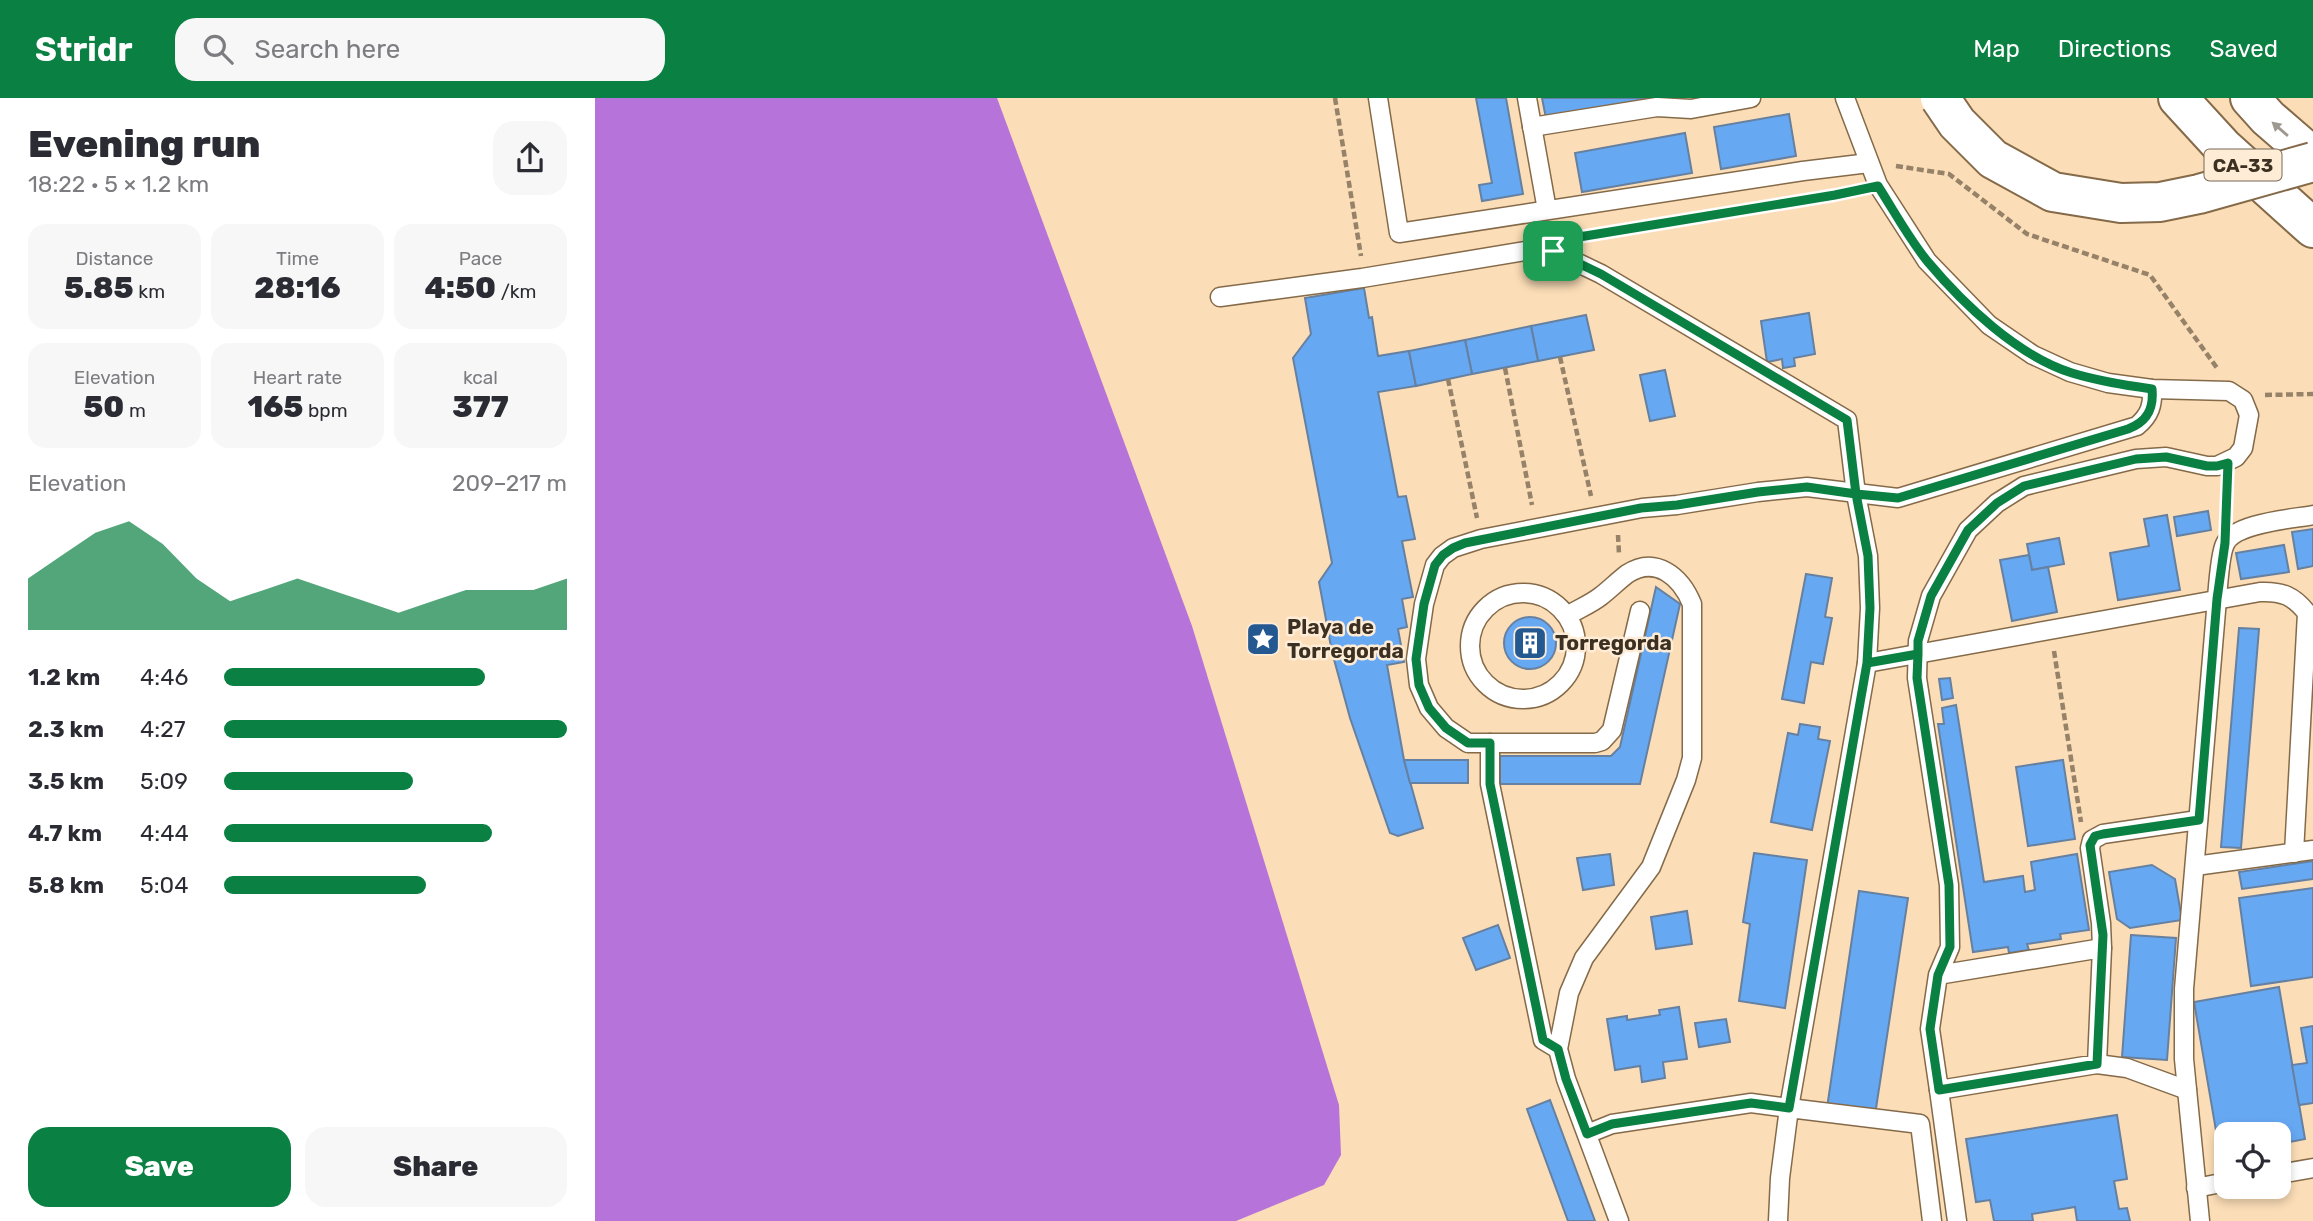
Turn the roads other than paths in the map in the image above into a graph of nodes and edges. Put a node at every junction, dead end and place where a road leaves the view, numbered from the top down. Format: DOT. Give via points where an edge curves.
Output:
graph roads {
  1 [pos="1378,98"];
  2 [pos="1527,98"];
  3 [pos="1751,98"];
  4 [pos="1845,98"];
  5 [pos="1940,98"];
  6 [pos="2178,98"];
  7 [pos="2250,98"];
  8 [pos="1532,127"];
  9 [pos="2313,159"];
  10 [pos="1869,163"];
  11 [pos="1547,210"];
  12 [pos="2313,228"];
  13 [pos="1220,298"];
  14 [pos="2152,389"];
  15 [pos="1856,494"];
  16 [pos="2313,515"];
  17 [pos="2313,590"];
  18 [pos="2217,599"];
  19 [pos="2294,599"];
  20 [pos="1640,611"];
  21 [pos="1567,616"];
  22 [pos="1918,654"];
  23 [pos="1867,663"];
  24 [pos="1490,743"];
  25 [pos="2199,820"];
  26 [pos="2313,850"];
  27 [pos="2294,853"];
  28 [pos="2195,866"];
  29 [pos="2102,948"];
  30 [pos="1938,975"];
  31 [pos="1558,1049"];
  32 [pos="2097,1064"];
  33 [pos="1939,1090"];
  34 [pos="2187,1090"];
  35 [pos="1789,1108"];
  36 [pos="1587,1134"];
  37 [pos="2313,1168"];
  38 [pos="2291,1172"];
  39 [pos="2214,1184"];
  40 [pos="2196,1188"];
  41 [pos="1619,1221"];
  42 [pos="1779,1221"];
  43 [pos="1932,1221"];
  44 [pos="1957,1221"];
  45 [pos="2200,1221"];
  1 -- 11 [label="lane" via="1399,233"];
  2 -- 8 [label="lane"];
  3 -- 8 [label="lane"];
  4 -- 10 [label="lane"];
  5 -- 9 [label="main road, bridge" via="1957,123 1993,159 2053,192 2121,203 2160,202"];
  6 -- 12 [label="main road, CA-33" via="2223,148"];
  9 -- 7 [label="main road, CA-33, one-way"];
  8 -- 11 [label="lane"];
  10 -- 11 [label="lane"];
  10 -- 14 [label="lane" via="1878,186 1927,261 1989,325 2033,355 2070,372"];
  13 -- 15 [label="lane" via="1538,249 1553,251 1601,274 1847,420"];
  14 -- 15 [label="lane" via="2151,410 2137,426 1898,498"];
  14 -- 22 [label="lane" via="2221,390 2237,395 2249,415 2236,457 2217,466 2166,457 2136,459 2024,486 1968,530 1931,596"];
  15 -- 23 [label="lane" via="1868,556"];
  15 -- 24 [label="lane" via="1807,487 1641,508 1453,548 1435,565 1424,604 1416,659 1419,685 1429,708 1446,728 1468,743"];
  16 -- 18 [label="lane" via="2245,528 2234,535 2225,543"];
  17 -- 19 [label="lane"];
  18 -- 19 [label="lane" via="2274,591"];
  18 -- 22 [label="lane"];
  18 -- 25 [label="lane"];
  19 -- 27 [label="lane" via="2307,614"];
  20 -- 24 [label="lane" via="1608,736 1595,743"];
  21 -- 21 [label="lane" via="1544,597 1514,593 1500,598 1487,607 1472,632 1472,662 1479,676 1502,695 1517,699 1547,694 1569,673 1575,660 1574,629"];
  21 -- 31 [label="lane" via="1645,567 1679,580 1692,604 1692,758 1651,867 1584,958 1569,993"];
  22 -- 23 [label="lane"];
  22 -- 30 [label="lane" via="1917,678 1949,885 1950,947"];
  23 -- 35 [label="lane"];
  24 -- 31 [label="lane" via="1490,784 1543,1040"];
  25 -- 28 [label="lane"];
  25 -- 29 [label="lane" via="2103,834 2092,840"];
  26 -- 27 [label="lane"];
  27 -- 28 [label="lane"];
  28 -- 34 [label="lane" via="2184,989"];
  29 -- 30 [label="lane"];
  29 -- 32 [label="lane"];
  30 -- 33 [label="lane" via="1930,1029"];
  31 -- 36 [label="lane"];
  32 -- 33 [label="lane"];
  32 -- 34 [label="lane" via="2127,1068"];
  33 -- 44 [label="lane"];
  34 -- 40 [label="lane"];
  35 -- 36 [label="lane" via="1751,1103 1612,1124"];
  35 -- 42 [label="lane"];
  35 -- 43 [label="lane" via="1920,1124"];
  36 -- 41 [label="lane"];
  37 -- 38 [label="lane"];
  39 -- 40 [label="lane"];
  40 -- 45 [label="lane"];
}
